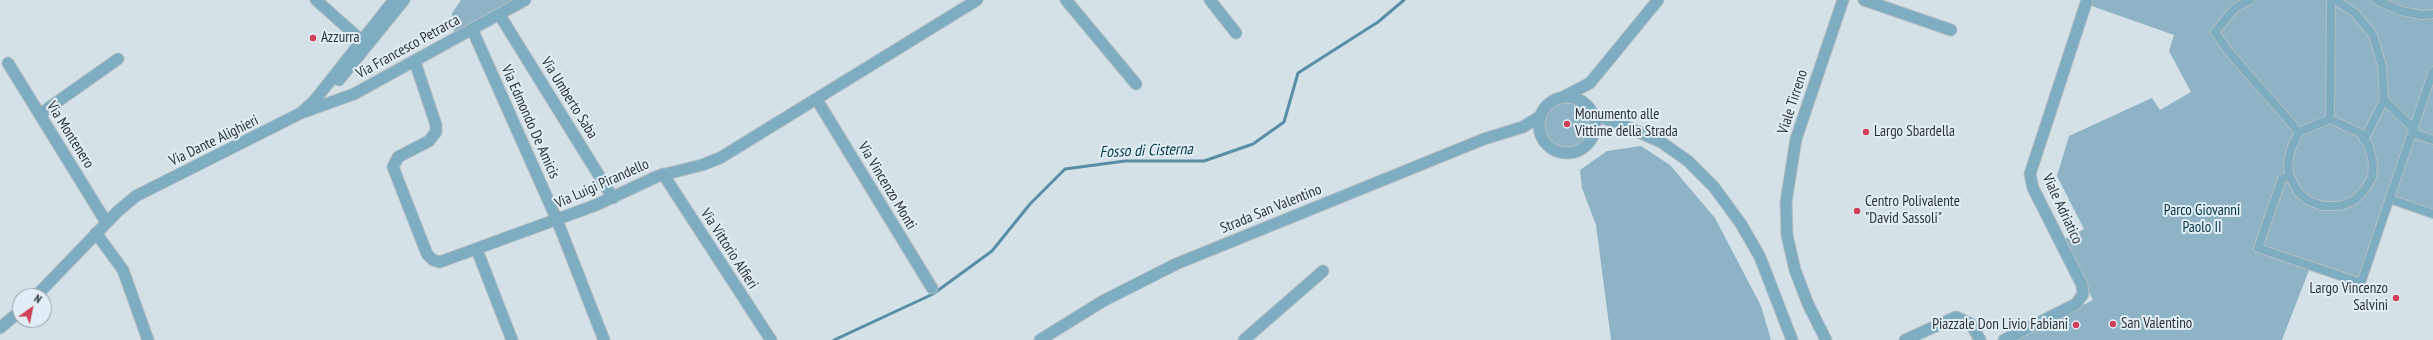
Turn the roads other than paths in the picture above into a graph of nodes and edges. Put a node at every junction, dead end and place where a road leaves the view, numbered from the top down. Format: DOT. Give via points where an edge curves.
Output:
graph roads {
  1 [pos="316,0"];
  2 [pos="394,0"];
  3 [pos="404,0"];
  4 [pos="525,0"];
  5 [pos="977,0"];
  6 [pos="1066,0"];
  7 [pos="1210,0"];
  8 [pos="1658,0"];
  9 [pos="1843,0"];
  10 [pos="1864,0"];
  11 [pos="2087,0"];
  12 [pos="2250,0"];
  13 [pos="2331,0"];
  14 [pos="2335,0"];
  15 [pos="2376,0"];
  16 [pos="499,14"];
  17 [pos="2433,14"];
  18 [pos="472,29"];
  19 [pos="1951,30"];
  20 [pos="1236,33"];
  21 [pos="360,40"];
  22 [pos="118,59"];
  23 [pos="415,62"];
  24 [pos="8,63"];
  25 [pos="2433,71"];
  26 [pos="1590,83"];
  27 [pos="1136,84"];
  28 [pos="2430,91"];
  29 [pos="1565,96"];
  30 [pos="315,100"];
  31 [pos="817,100"];
  32 [pos="2384,100"];
  33 [pos="1586,104"];
  34 [pos="302,113"];
  35 [pos="40,114"];
  36 [pos="1594,114"];
  37 [pos="1539,117"];
  38 [pos="2330,119"];
  39 [pos="1618,123"];
  40 [pos="1523,127"];
  41 [pos="2413,131"];
  42 [pos="1594,132"];
  43 [pos="2299,132"];
  44 [pos="1540,135"];
  45 [pos="2364,140"];
  46 [pos="2433,140"];
  47 [pos="663,174"];
  48 [pos="2290,175"];
  49 [pos="613,198"];
  50 [pos="2390,199"];
  51 [pos="2433,214"];
  52 [pos="558,220"];
  53 [pos="106,222"];
  54 [pos="96,233"];
  55 [pos="477,250"];
  56 [pos="1323,271"];
  57 [pos="44,288"];
  58 [pos="932,288"];
  59 [pos="12,318"];
  60 [pos="0,328"];
  61 [pos="148,340"];
  62 [pos="512,340"];
  63 [pos="604,340"];
  64 [pos="771,340"];
  65 [pos="1040,340"];
  66 [pos="1244,340"];
  67 [pos="1792,340"];
  68 [pos="1826,340"];
  69 [pos="1905,340"];
  70 [pos="1980,340"];
  71 [pos="2004,340"];
  1 -- 21 [label="street"];
  2 -- 21 [label="street, Via Dante Alighieri"];
  3 -- 30 [label="street" via="336,83"];
  4 -- 16 [label="street, Via Francesco Petrarca"];
  5 -- 31 [label="street, Via Luigi Pirandello"];
  6 -- 27 [label="street"];
  7 -- 20 [label="street"];
  8 -- 26 [label="street"];
  9 -- 68 [label="street, Viale Tirreno" via="1796,140 1787,184 1785,217 1788,245 1795,270"];
  10 -- 19 [label="street"];
  11 -- 71 [label="street, Viale Adriatico" via="2031,167 2030,178 2082,285 2083,294 2076,304"];
  12 -- 43 [label="street" via="2235,8 2215,32 2229,52"];
  13 -- 38 [label="street"];
  14 -- 32 [label="street" via="2355,12 2373,35 2382,66"];
  15 -- 17 [label="street" via="2401,11 2422,15"];
  16 -- 18 [label="street, Via Francesco Petrarca"];
  16 -- 49 [label="street, Via Umberto Saba"];
  18 -- 23 [label="street, Via Francesco Petrarca"];
  18 -- 52 [label="street, Via Edmondo De Amicis"];
  21 -- 30 [label="street, Via Dante Alighieri"];
  22 -- 35 [label="street"];
  23 -- 34 [label="street, Via Francesco Petrarca" via="350,96"];
  23 -- 55 [label="street, Via Luigi Pirandello" via="436,125 436,132 432,139 398,157 394,170 431,259 440,262"];
  24 -- 35 [label="street, Via Montenero"];
  25 -- 28 [label="street"];
  26 -- 29 [label="street"];
  26 -- 33 [label="street"];
  28 -- 41 [label="street"];
  29 -- 33 [label="street" via="1574,97"];
  29 -- 37 [label="street" via="1549,102"];
  30 -- 34 [label="street, Via Dante Alighieri"];
  31 -- 47 [label="street, Via Luigi Pirandello" via="720,158"];
  31 -- 58 [label="street, Via Vincenzo Monti"];
  32 -- 41 [label="street"];
  32 -- 45 [label="street"];
  33 -- 36 [label="street"];
  34 -- 53 [label="street, Via Dante Alighieri" via="140,194"];
  35 -- 53 [label="street, Via Montenero"];
  36 -- 39 [label="street"];
  36 -- 42 [label="street"];
  37 -- 40 [label="street, Strada San Valentino"];
  37 -- 44 [label="street"];
  38 -- 43 [label="street"];
  38 -- 45 [label="street" via="2360,133"];
  39 -- 42 [label="street"];
  39 -- 67 [label="street" via="1676,151 1714,187 1741,224 1760,257"];
  40 -- 44 [label="street"];
  40 -- 65 [label="street, Strada San Valentino" via="1484,139 1191,258 1109,298"];
  41 -- 46 [label="street"];
  41 -- 50 [label="street"];
  42 -- 44 [label="street" via="1585,147 1568,153 1551,149"];
  43 -- 48 [label="street" via="2288,163"];
  45 -- 48 [label="street" via="2369,146 2374,164 2372,177 2355,200 2340,206 2322,206 2307,200 2298,192"];
  47 -- 49 [label="street, Via Luigi Pirandello"];
  47 -- 64 [label="street, Via Vittorio Alfieri"];
  48 -- 50 [label="street" via="2282,179 2258,248 2361,283"];
  49 -- 52 [label="street, Via Luigi Pirandello"];
  50 -- 51 [label="street"];
  52 -- 55 [label="street, Via Luigi Pirandello"];
  52 -- 63 [label="street, Via Edmondo De Amicis"];
  53 -- 54 [label="street, Via Dante Alighieri"];
  54 -- 57 [label="street, Via Dante Alighieri"];
  54 -- 61 [label="street" via="123,270"];
  55 -- 62 [label="street"];
  56 -- 66 [label="street"];
  59 -- 60 [label="street"];
  69 -- 70 [label="street" via="1956,317 1971,324"];
}
